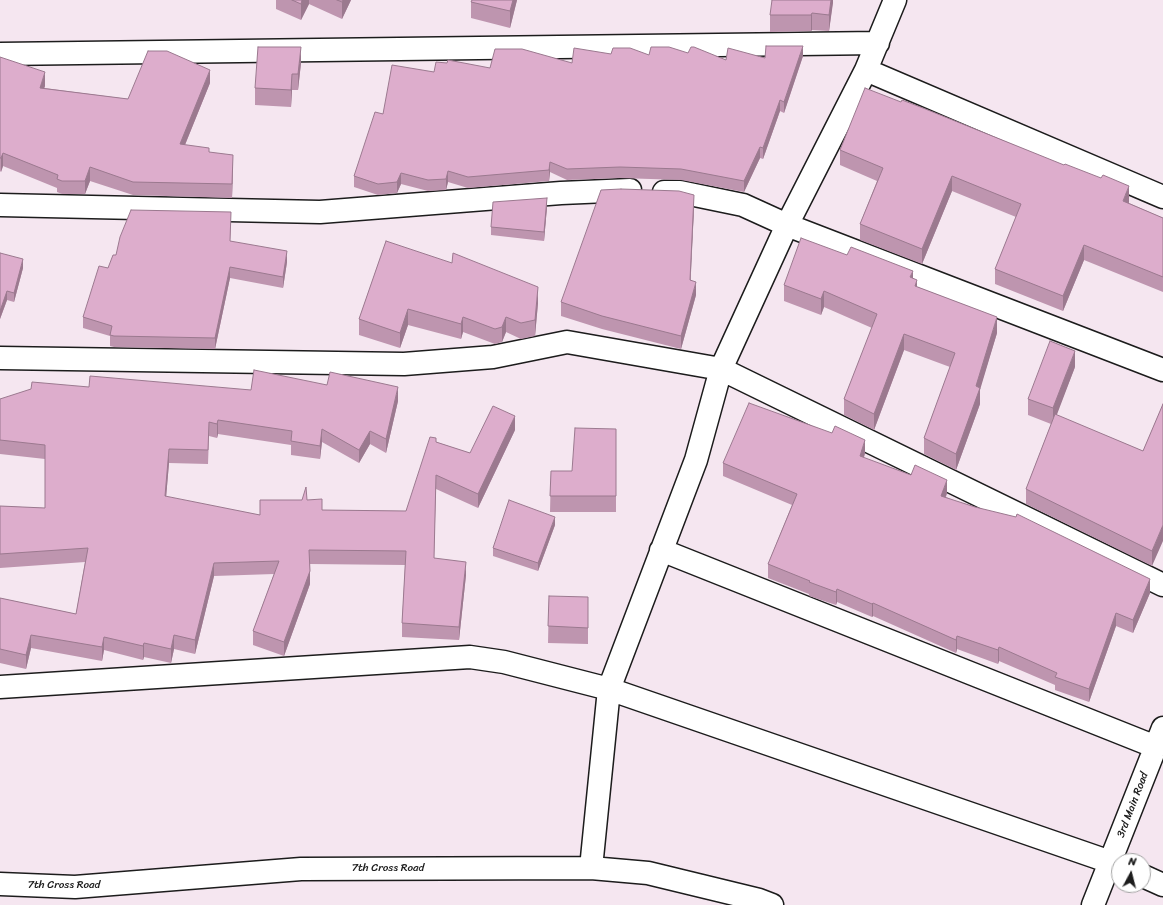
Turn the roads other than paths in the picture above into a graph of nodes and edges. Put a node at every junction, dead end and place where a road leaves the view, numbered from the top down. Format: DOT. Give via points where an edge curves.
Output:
graph roads {
  1 [pos="895,0"];
  2 [pos="878,43"];
  3 [pos="0,54"];
  4 [pos="866,70"];
  5 [pos="1163,197"];
  6 [pos="0,205"];
  7 [pos="787,225"];
  8 [pos="0,358"];
  9 [pos="721,369"];
  10 [pos="1163,370"];
  11 [pos="661,550"];
  12 [pos="1163,585"];
  13 [pos="0,688"];
  14 [pos="609,688"];
  15 [pos="1161,733"];
  16 [pos="1119,853"];
  17 [pos="1111,862"];
  18 [pos="591,868"];
  19 [pos="1111,871"];
  20 [pos="1151,880"];
  21 [pos="0,884"];
  22 [pos="1163,885"];
  23 [pos="772,905"];
  24 [pos="1093,905"];
  1 -- 2 [label="street"];
  2 -- 3 [label="street"];
  2 -- 4 [label="street"];
  4 -- 5 [label="street"];
  4 -- 7 [label="street"];
  6 -- 7 [label="street" via="320,212 621,190 680,192 743,205"];
  7 -- 9 [label="street"];
  7 -- 10 [label="street"];
  8 -- 9 [label="street" via="404,364 493,357 567,342"];
  9 -- 11 [label="street" via="696,460"];
  9 -- 12 [label="street"];
  11 -- 14 [label="street"];
  11 -- 15 [label="street"];
  13 -- 14 [label="street" via="470,657 504,662"];
  14 -- 17 [label="street"];
  14 -- 18 [label="street"];
  15 -- 16 [label="street, 3rd Main Road"];
  18 -- 21 [label="street, 7th Cross Road" via="301,869 75,887"];
  18 -- 23 [label="street, 7th Cross Road" via="648,873"];
  19 -- 24 [label="street, 3rd Main Road"];
  20 -- 22 [label="street"];
}
